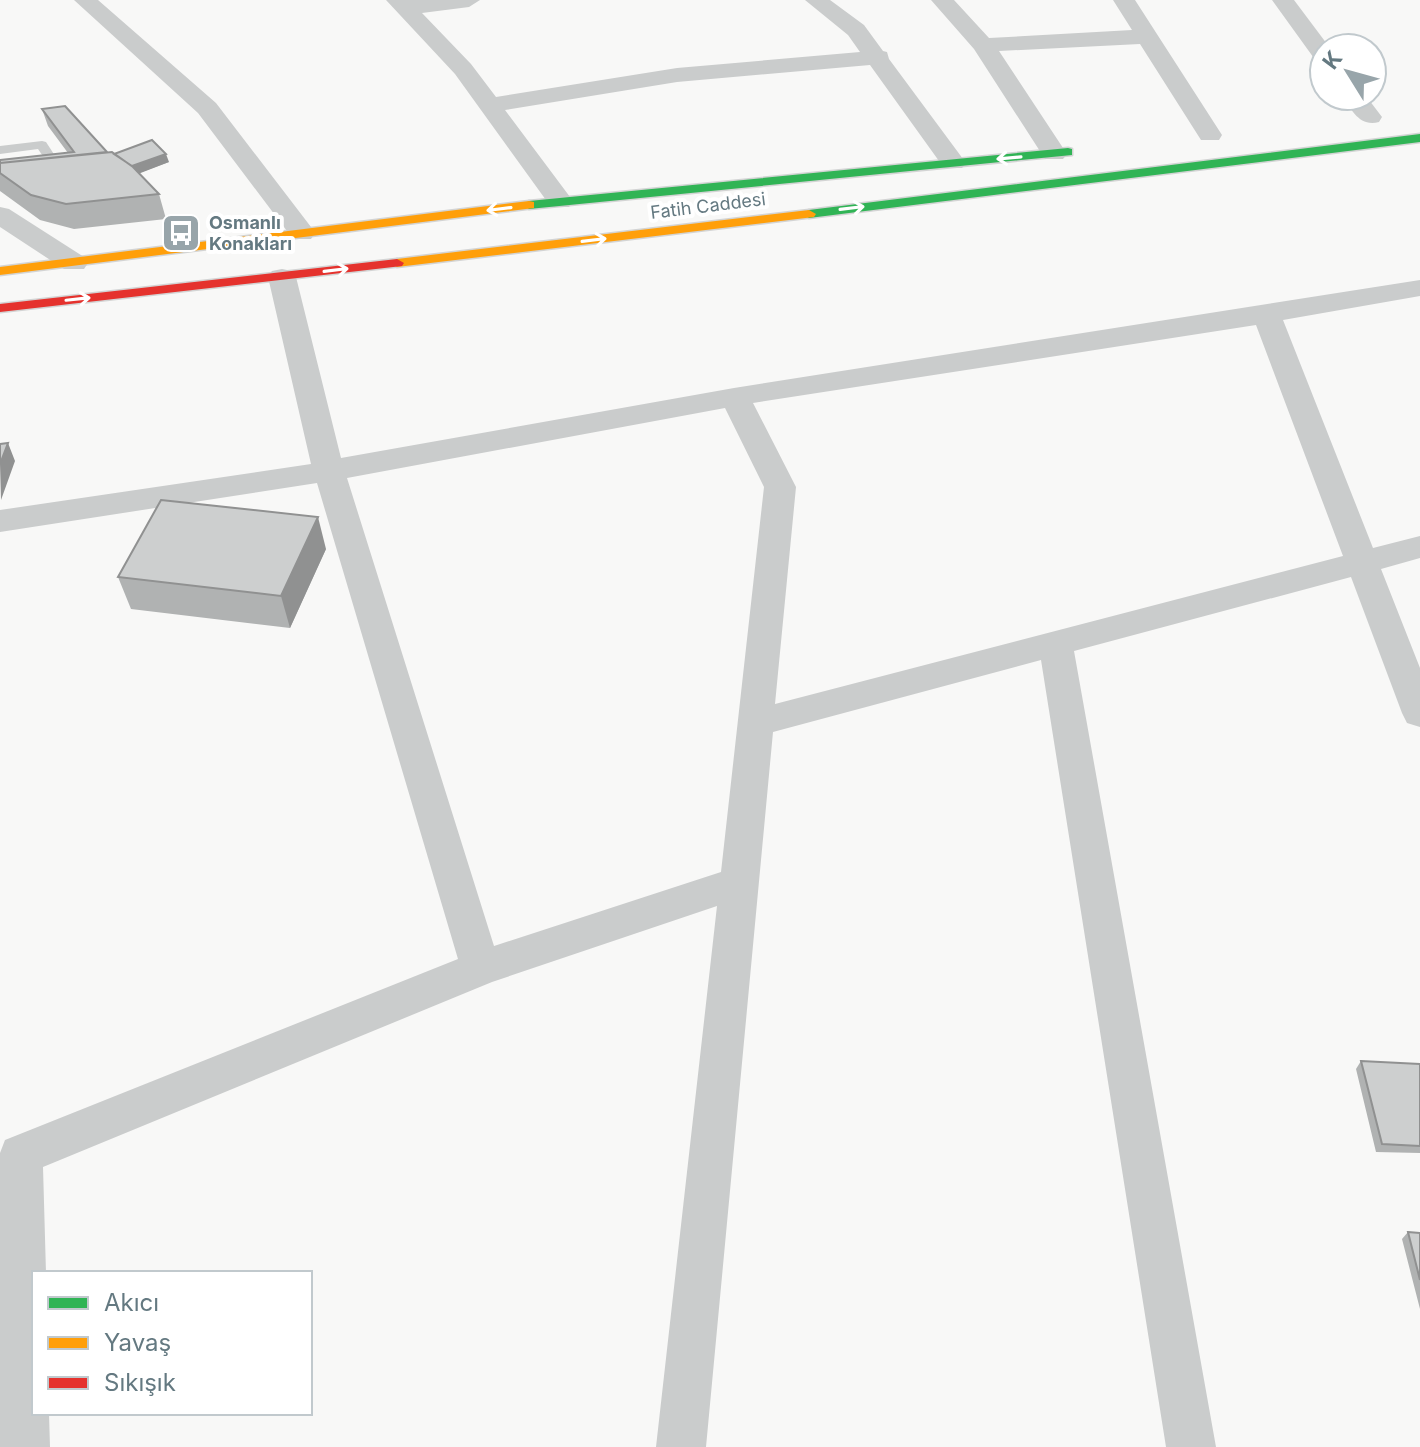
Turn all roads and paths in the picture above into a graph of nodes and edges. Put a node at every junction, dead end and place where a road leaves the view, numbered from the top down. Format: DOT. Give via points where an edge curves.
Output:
graph roads {
  1 [pos="85,0"];
  2 [pos="469,0"];
  3 [pos="816,0"];
  4 [pos="942,0"];
  5 [pos="1124,0"];
  6 [pos="1283,0"];
  7 [pos="401,4"];
  8 [pos="1308,34"];
  9 [pos="1148,36"];
  10 [pos="983,45"];
  11 [pos="879,57"];
  12 [pos="489,105"];
  13 [pos="1378,112"];
  14 [pos="1395,113"];
  15 [pos="1210,135"];
  16 [pos="1420,138"];
  17 [pos="0,150"];
  18 [pos="1085,150"];
  19 [pos="1054,154"];
  20 [pos="953,163"];
  21 [pos="55,165"];
  22 [pos="560,201"];
  23 [pos="0,215"];
  24 [pos="302,233"];
  25 [pos="74,263"];
  26 [pos="0,271"];
  27 [pos="282,277"];
  28 [pos="1420,288"];
  29 [pos="0,308"];
  30 [pos="1267,316"];
  31 [pos="735,397"];
  32 [pos="329,472"];
  33 [pos="0,521"];
  34 [pos="1420,547"];
  35 [pos="1362,561"];
  36 [pos="1055,643"];
  37 [pos="1413,672"];
  38 [pos="1420,713"];
  39 [pos="755,723"];
  40 [pos="739,882"];
  41 [pos="481,968"];
  42 [pos="25,1447"];
  43 [pos="681,1447"];
  44 [pos="1191,1447"];
  1 -- 24 [label="street" via="207,108"];
  2 -- 7 [label="street"];
  3 -- 11 [label="street" via="850,24"];
  4 -- 10 [label="street"];
  5 -- 9 [label="street"];
  6 -- 8 [label="street"];
  7 -- 12 [label="street" via="463,69"];
  9 -- 10 [label="street"];
  9 -- 15 [label="street"];
  10 -- 19 [label="street"];
  11 -- 12 [label="street" via="677,75"];
  11 -- 20 [label="street"];
  12 -- 22 [label="street"];
  13 -- 14 [label="main road"];
  27 -- 16 [label="main road, Fatih Caddesi, one-way"];
  17 -- 21 [label="lane" via="42,145"];
  18 -- 19 [label="main road, Fatih Caddesi"];
  19 -- 20 [label="main road, Fatih Caddesi, one-way"];
  20 -- 22 [label="main road, Fatih Caddesi"];
  22 -- 24 [label="main road, Fatih Caddesi, one-way"];
  23 -- 25 [label="street"];
  24 -- 25 [label="main road, Fatih Caddesi"];
  25 -- 26 [label="main road, Fatih Caddesi"];
  29 -- 27 [label="main road, Fatih Caddesi, one-way"];
  27 -- 32 [label="street"];
  28 -- 30 [label="street"];
  30 -- 31 [label="street"];
  30 -- 35 [label="street"];
  31 -- 32 [label="street"];
  31 -- 39 [label="street" via="780,487"];
  32 -- 33 [label="street"];
  32 -- 41 [label="street"];
  34 -- 35 [label="street"];
  35 -- 36 [label="street"];
  35 -- 37 [label="street"];
  36 -- 39 [label="street"];
  36 -- 44 [label="street"];
  37 -- 38 [label="street"];
  39 -- 40 [label="street"];
  40 -- 41 [label="street"];
  40 -- 43 [label="street"];
  41 -- 42 [label="street" via="21,1155"];
}
